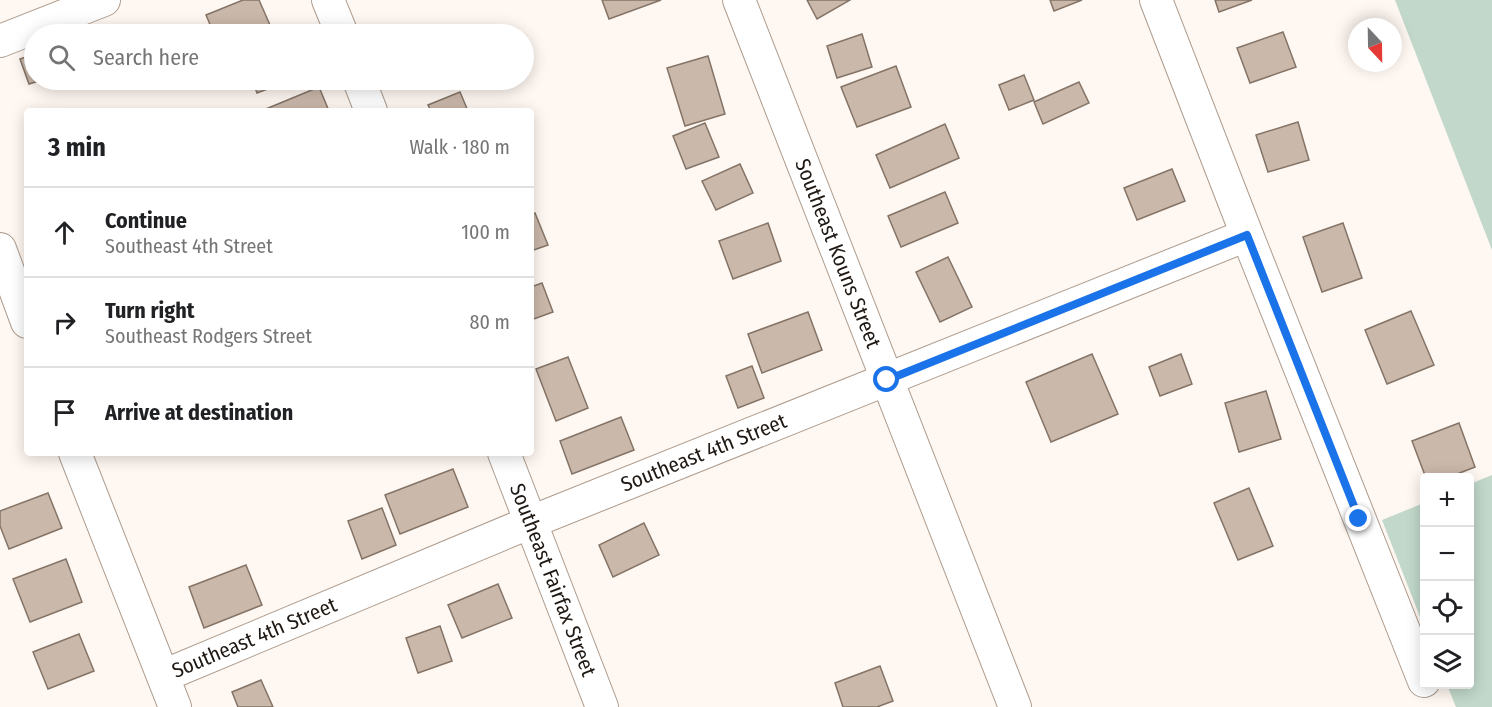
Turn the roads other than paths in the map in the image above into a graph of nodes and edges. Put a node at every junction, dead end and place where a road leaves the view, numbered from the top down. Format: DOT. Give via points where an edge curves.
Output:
graph roads {
  1 [pos="104,0"];
  2 [pos="328,0"];
  3 [pos="739,0"];
  4 [pos="1156,0"];
  5 [pos="42,24"];
  6 [pos="338,24"];
  7 [pos="24,31"];
  8 [pos="0,40"];
  9 [pos="363,90"];
  10 [pos="370,108"];
  11 [pos="1247,235"];
  12 [pos="0,249"];
  13 [pos="24,314"];
  14 [pos="887,380"];
  15 [pos="76,456"];
  16 [pos="505,456"];
  17 [pos="531,522"];
  18 [pos="1420,670"];
  19 [pos="163,676"];
  20 [pos="1428,689"];
  21 [pos="175,707"];
  22 [pos="602,707"];
  23 [pos="1015,707"];
  24 [pos="1435,707"];
  1 -- 5 [label="street"];
  2 -- 6 [label="street"];
  3 -- 14 [label="street, Southeast Kouns Street"];
  4 -- 11 [label="street"];
  7 -- 8 [label="street"];
  9 -- 10 [label="street"];
  11 -- 14 [label="street, Southeast 4th Street"];
  11 -- 18 [label="street"];
  12 -- 13 [label="street"];
  14 -- 17 [label="street, Southeast 4th Street"];
  14 -- 23 [label="street, Southeast Kouns Street"];
  15 -- 19 [label="street"];
  16 -- 17 [label="street, Southeast Fairfax Street"];
  17 -- 19 [label="street, Southeast 4th Street"];
  17 -- 22 [label="street, Southeast Fairfax Street"];
  19 -- 21 [label="street"];
  20 -- 24 [label="street"];
}
